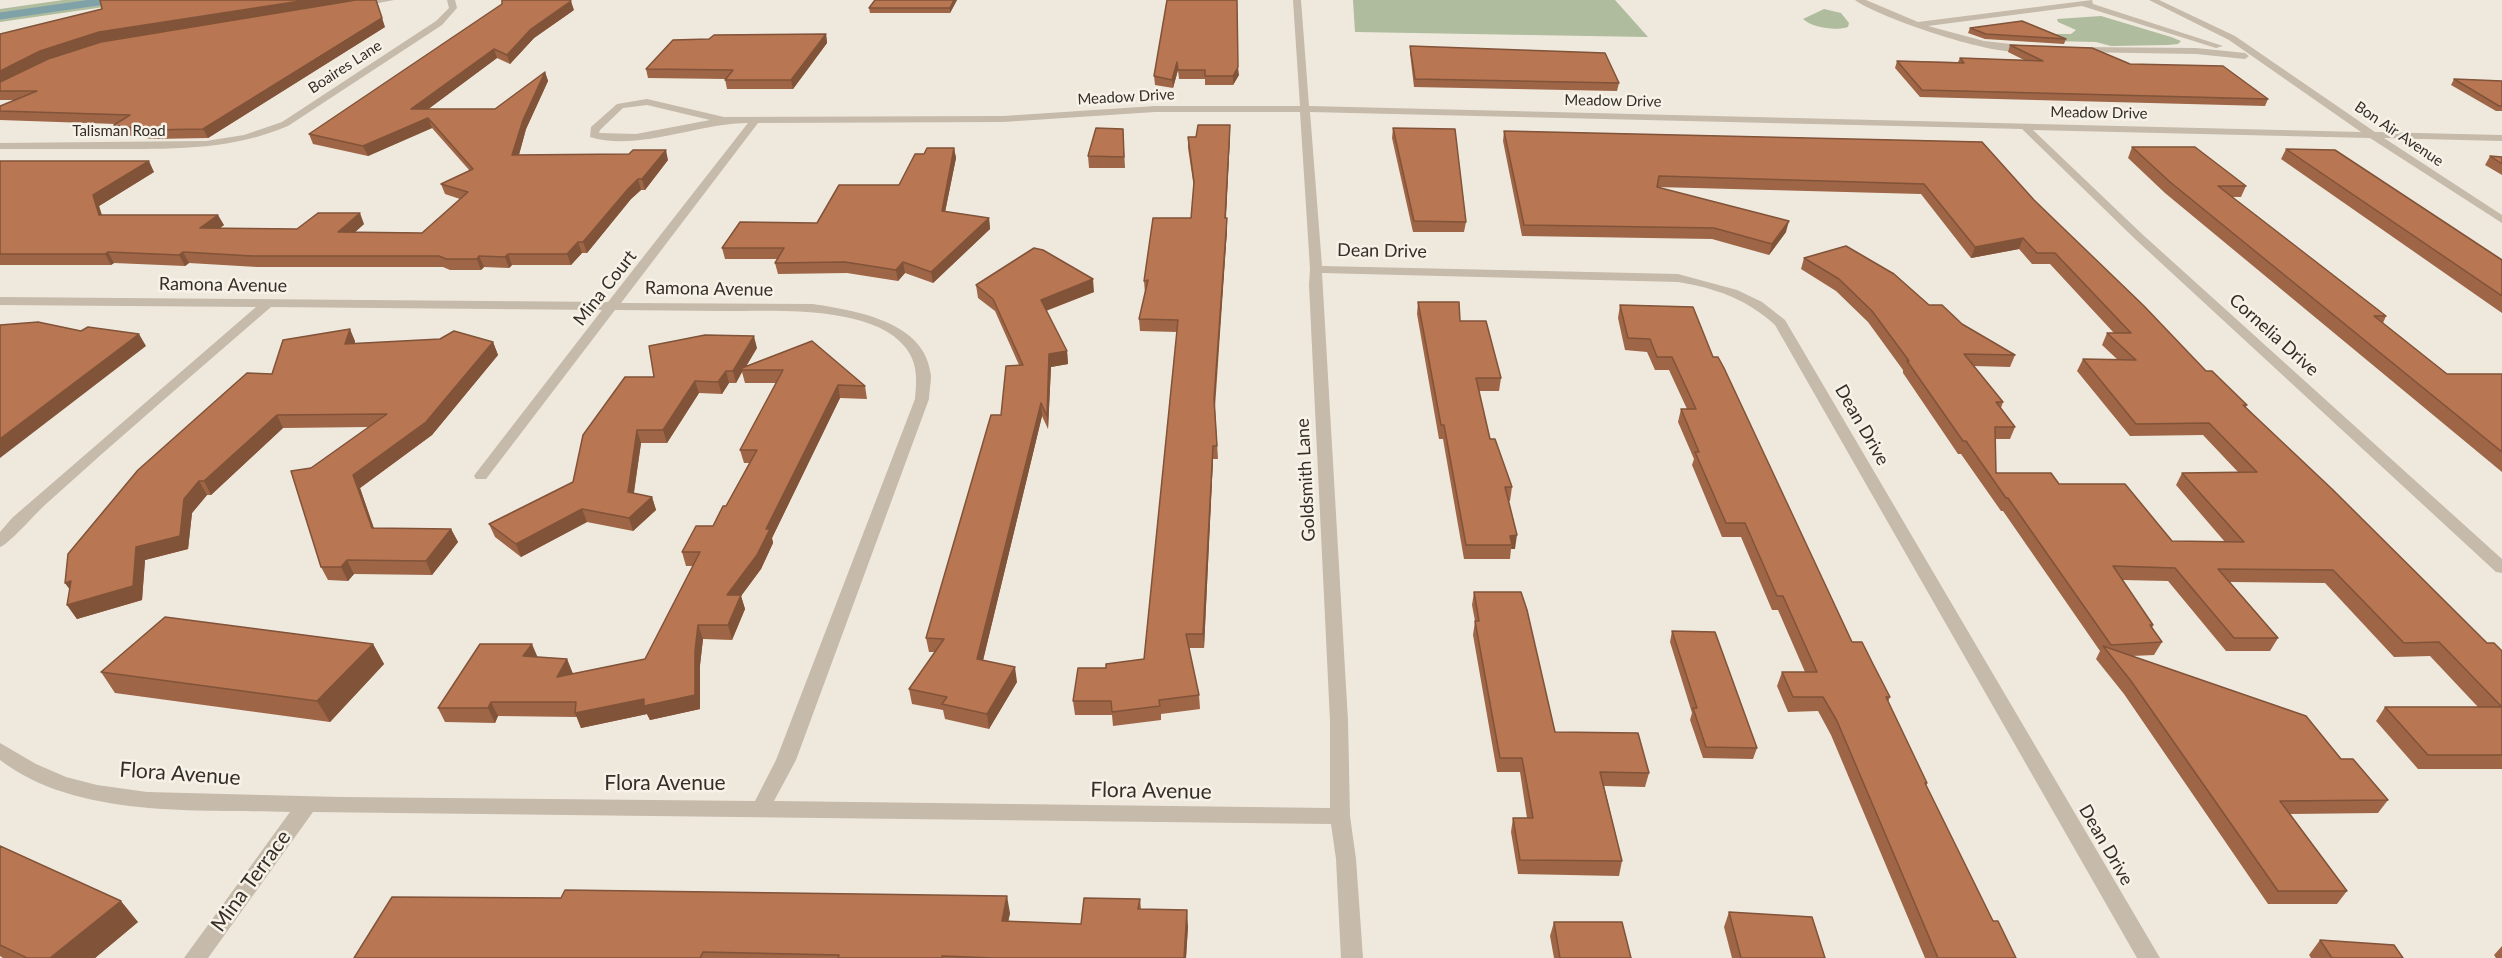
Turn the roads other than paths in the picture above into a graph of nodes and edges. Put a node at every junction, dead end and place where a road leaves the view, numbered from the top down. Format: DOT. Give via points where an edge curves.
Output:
graph roads {
  1 [pos="390,0"];
  2 [pos="451,0"];
  3 [pos="1297,0"];
  4 [pos="1859,0"];
  5 [pos="2104,0"];
  6 [pos="2152,0"];
  7 [pos="2082,3"];
  8 [pos="345,7"];
  9 [pos="1914,25"];
  10 [pos="2039,49"];
  11 [pos="2071,50"];
  12 [pos="2245,56"];
  13 [pos="2280,71"];
  14 [pos="1304,109"];
  15 [pos="724,120"];
  16 [pos="755,120"];
  17 [pos="2024,126"];
  18 [pos="2373,135"];
  19 [pos="2502,138"];
  20 [pos="237,141"];
  21 [pos="0,146"];
  22 [pos="2502,220"];
  23 [pos="1316,269"];
  24 [pos="0,301"];
  25 [pos="267,304"];
  26 [pos="614,306"];
  27 [pos="481,476"];
  28 [pos="0,542"];
  29 [pos="2502,568"];
  30 [pos="0,750"];
  31 [pos="307,805"];
  32 [pos="761,808"];
  33 [pos="1340,816"];
  34 [pos="195,958"];
  35 [pos="1352,958"];
  36 [pos="2149,958"];
  1 -- 8 [label="street"];
  2 -- 20 [label="street, Boaires Lane" via="451,13 439,23 285,124"];
  3 -- 14 [label="street, Goldsmith Lane"];
  4 -- 9 [label="street"];
  5 -- 7 [label="street"];
  6 -- 13 [label="street" via="2232,38"];
  7 -- 9 [label="street"];
  7 -- 12 [label="street"];
  9 -- 10 [label="street" via="1969,42"];
  11 -- 12 [label="street" via="2196,51"];
  12 -- 13 [label="street"];
  13 -- 18 [label="street, Bon Air Avenue"];
  14 -- 16 [label="street, Meadow Drive" via="1155,109 1003,119"];
  14 -- 17 [label="street, Meadow Drive"];
  14 -- 23 [label="street, Goldsmith Lane"];
  15 -- 15 [label="street, Meadow Drive" via="660,103 632,102 612,111 594,135 610,140"];
  15 -- 16 [label="street, Meadow Drive"];
  16 -- 26 [label="street, Mina Court"];
  17 -- 18 [label="street, Meadow Drive"];
  17 -- 29 [label="street, Cornelia Drive" via="2138,236"];
  18 -- 19 [label="street, Meadow Drive"];
  18 -- 22 [label="street, Bon Air Avenue"];
  20 -- 21 [label="street, Talisman Road" via="202,146"];
  23 -- 33 [label="street, Goldsmith Lane" via="1339,721"];
  23 -- 36 [label="street, Dean Drive" via="1678,278 1726,289 1771,314 1780,323"];
  24 -- 25 [label="street, Ramona Avenue"];
  25 -- 26 [label="street, Ramona Avenue"];
  25 -- 28 [label="street" via="81,464"];
  26 -- 27 [label="street, Mina Court"];
  26 -- 32 [label="street, Ramona Avenue" via="813,308 843,312 900,334 920,356 925,384 918,410 786,760"];
  30 -- 31 [label="street, Flora Avenue" via="16,764 44,777 135,799"];
  31 -- 32 [label="street, Flora Avenue"];
  31 -- 34 [label="street, Mina Terrace"];
  32 -- 33 [label="street, Flora Avenue"];
  33 -- 35 [label="street, Goldsmith Lane"];
}
